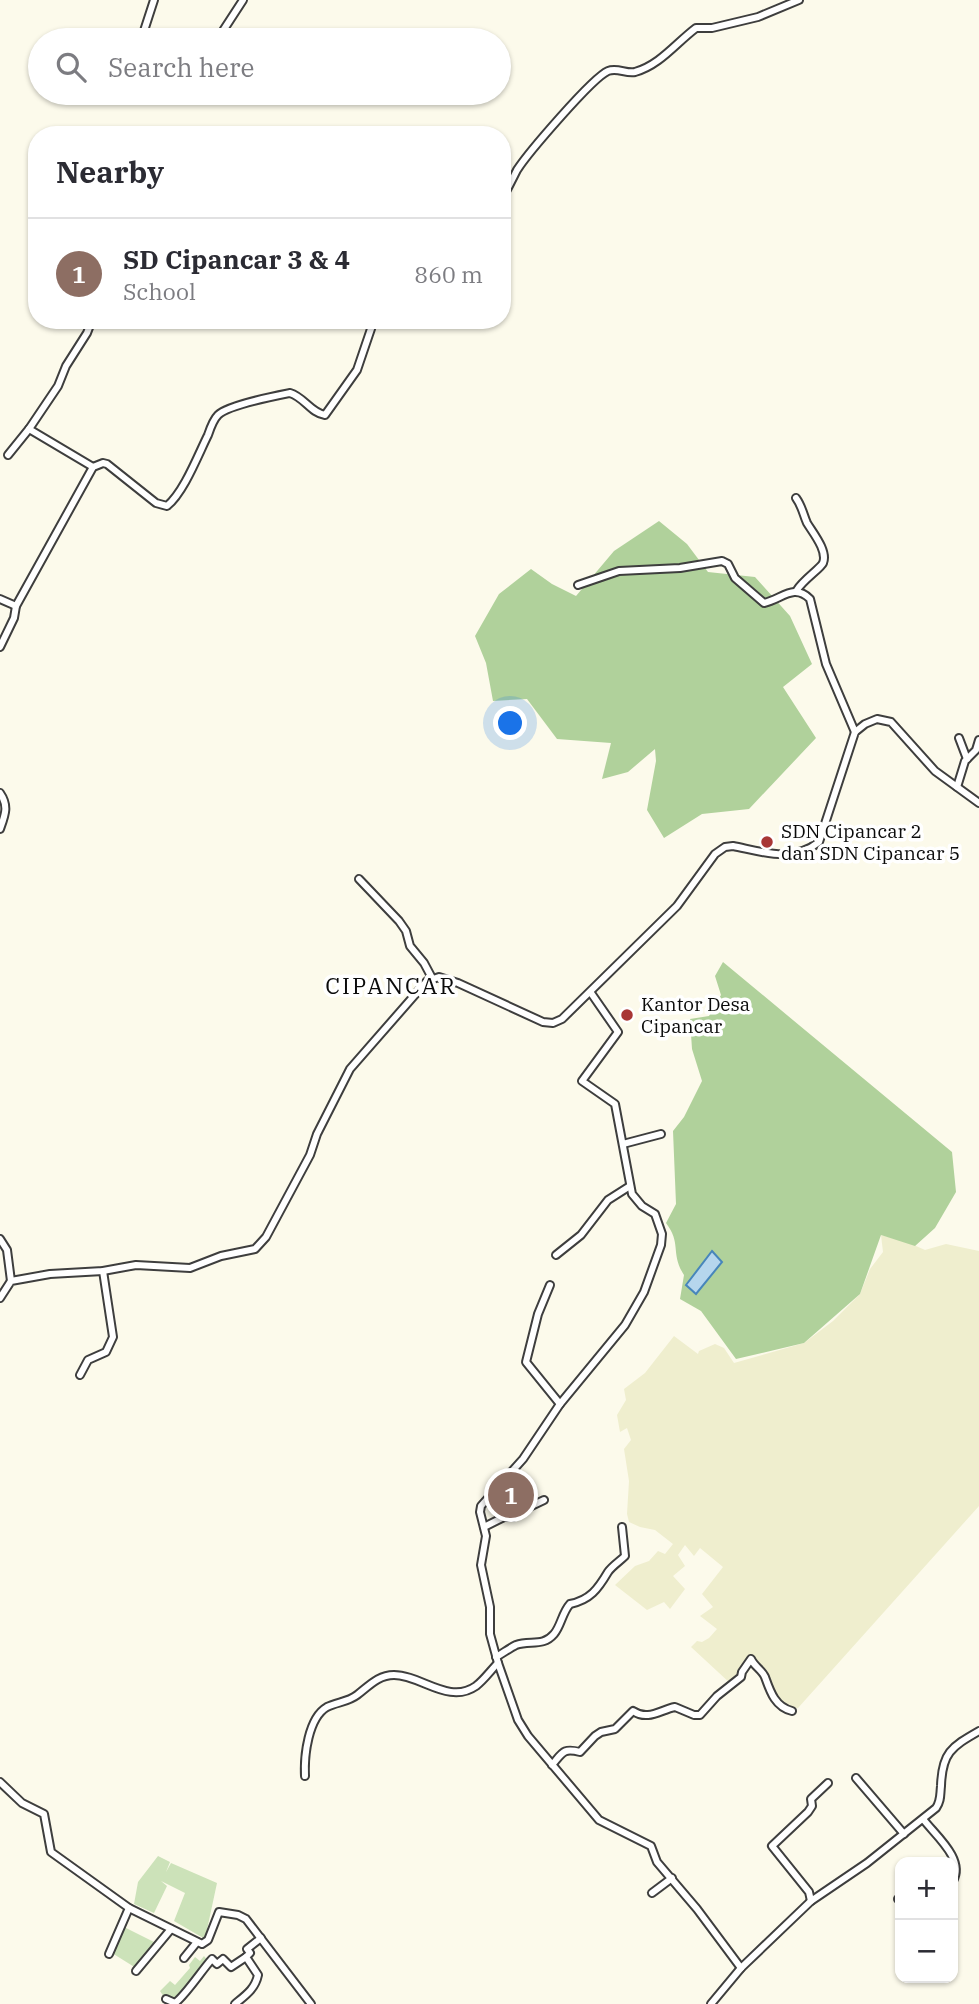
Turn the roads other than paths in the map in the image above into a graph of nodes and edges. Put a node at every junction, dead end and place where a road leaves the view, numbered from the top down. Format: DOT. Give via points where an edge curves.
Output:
graph roads {
  1 [pos="154,0"];
  2 [pos="243,0"];
  3 [pos="797,1"];
  4 [pos="145,28"];
  5 [pos="225,28"];
  6 [pos="511,182"];
  7 [pos="89,329"];
  8 [pos="371,329"];
  9 [pos="29,429"];
  10 [pos="8,455"];
  11 [pos="93,467"];
  12 [pos="796,498"];
  13 [pos="578,584"];
  14 [pos="797,590"];
  15 [pos="0,598"];
  16 [pos="16,606"];
  17 [pos="0,647"];
  18 [pos="855,732"];
  19 [pos="958,737"];
  20 [pos="979,740"];
  21 [pos="967,758"];
  22 [pos="957,788"];
  23 [pos="0,793"];
  24 [pos="979,803"];
  25 [pos="0,829"];
  26 [pos="359,879"];
  27 [pos="432,978"];
  28 [pos="591,993"];
  29 [pos="661,1134"];
  30 [pos="623,1144"];
  31 [pos="631,1186"];
  32 [pos="0,1239"];
  33 [pos="556,1255"];
  34 [pos="103,1271"];
  35 [pos="11,1282"];
  36 [pos="550,1285"];
  37 [pos="0,1298"];
  38 [pos="80,1375"];
  39 [pos="560,1404"];
  40 [pos="544,1500"];
  41 [pos="484,1527"];
  42 [pos="622,1527"];
  43 [pos="497,1660"];
  44 [pos="792,1711"];
  45 [pos="979,1731"];
  46 [pos="552,1765"];
  47 [pos="305,1776"];
  48 [pos="856,1778"];
  49 [pos="0,1782"];
  50 [pos="828,1783"];
  51 [pos="923,1819"];
  52 [pos="904,1834"];
  53 [pos="951,1857"];
  54 [pos="672,1878"];
  55 [pos="652,1893"];
  56 [pos="811,1901"];
  57 [pos="129,1908"];
  58 [pos="171,1929"];
  59 [pos="261,1938"];
  60 [pos="197,1942"];
  61 [pos="109,1954"];
  62 [pos="246,1957"];
  63 [pos="184,1958"];
  64 [pos="741,1968"];
  65 [pos="136,1971"];
  66 [pos="166,1998"];
  67 [pos="231,2004"];
  68 [pos="311,2004"];
  69 [pos="711,2004"];
  1 -- 4 [label="street"];
  2 -- 5 [label="street"];
  3 -- 6 [label="street" via="726,26 696,28 669,53 635,72 609,71 562,116"];
  7 -- 9 [label="street"];
  8 -- 11 [label="street" via="357,370 325,415 290,393 223,411 167,506 156,503 107,464"];
  9 -- 10 [label="street"];
  9 -- 11 [label="street"];
  11 -- 16 [label="street"];
  12 -- 14 [label="street" via="825,558"];
  13 -- 14 [label="street" via="619,571 722,561 764,603"];
  14 -- 18 [label="street" via="810,599 826,664"];
  15 -- 16 [label="street"];
  16 -- 17 [label="street"];
  18 -- 22 [label="street" via="877,719 891,722 935,771"];
  18 -- 28 [label="street" via="819,842 796,855 733,846 715,853 677,906"];
  19 -- 21 [label="street"];
  20 -- 21 [label="street"];
  21 -- 22 [label="street"];
  22 -- 24 [label="street"];
  23 -- 25 [label="street" via="7,809"];
  26 -- 27 [label="street" via="399,921"];
  27 -- 28 [label="street" via="458,983 553,1023"];
  27 -- 34 [label="street" via="349,1069 310,1155 255,1249 190,1268 146,1265"];
  28 -- 30 [label="street" via="618,1036 582,1081 615,1104"];
  29 -- 30 [label="street"];
  30 -- 31 [label="street"];
  31 -- 33 [label="street" via="608,1199 581,1235"];
  31 -- 39 [label="street" via="636,1200 658,1218 662,1234 655,1266 625,1325"];
  32 -- 35 [label="street" via="7,1250"];
  34 -- 35 [label="street"];
  34 -- 38 [label="street" via="113,1337 106,1352 89,1360"];
  35 -- 37 [label="street"];
  36 -- 39 [label="street" via="526,1362"];
  39 -- 41 [label="street" via="523,1460 481,1506"];
  40 -- 41 [label="street"];
  41 -- 43 [label="street" via="481,1565"];
  42 -- 43 [label="street" via="625,1556 599,1589 570,1604 549,1639 541,1644 515,1645"];
  43 -- 46 [label="street" via="517,1720"];
  43 -- 47 [label="street" via="468,1690 446,1692 410,1677 384,1676 355,1697 328,1707 320,1713 308,1740"];
  44 -- 46 [label="street" via="781,1706 751,1659 741,1677 701,1715 675,1707 655,1715 633,1711 580,1752 564,1751"];
  45 -- 51 [label="street" via="947,1754 939,1803"];
  46 -- 54 [label="street" via="599,1820 646,1842"];
  48 -- 52 [label="street"];
  49 -- 57 [label="street" via="22,1803 44,1814 49,1848 55,1856"];
  50 -- 56 [label="street" via="811,1799 808,1812 772,1846 809,1892"];
  51 -- 52 [label="street"];
  51 -- 53 [label="street"];
  52 -- 56 [label="street"];
  54 -- 55 [label="street"];
  54 -- 64 [label="street"];
  56 -- 64 [label="street"];
  57 -- 58 [label="street"];
  57 -- 61 [label="street"];
  58 -- 60 [label="street"];
  58 -- 65 [label="street"];
  59 -- 60 [label="street" via="247,1919 222,1911 208,1940"];
  59 -- 62 [label="street" via="247,1949"];
  59 -- 68 [label="street"];
  60 -- 63 [label="street"];
  62 -- 66 [label="street" via="231,1967 223,1959 218,1964 212,1959 182,1998 175,2003"];
  62 -- 67 [label="street" via="258,1975 256,1983"];
  64 -- 69 [label="street"];
}
